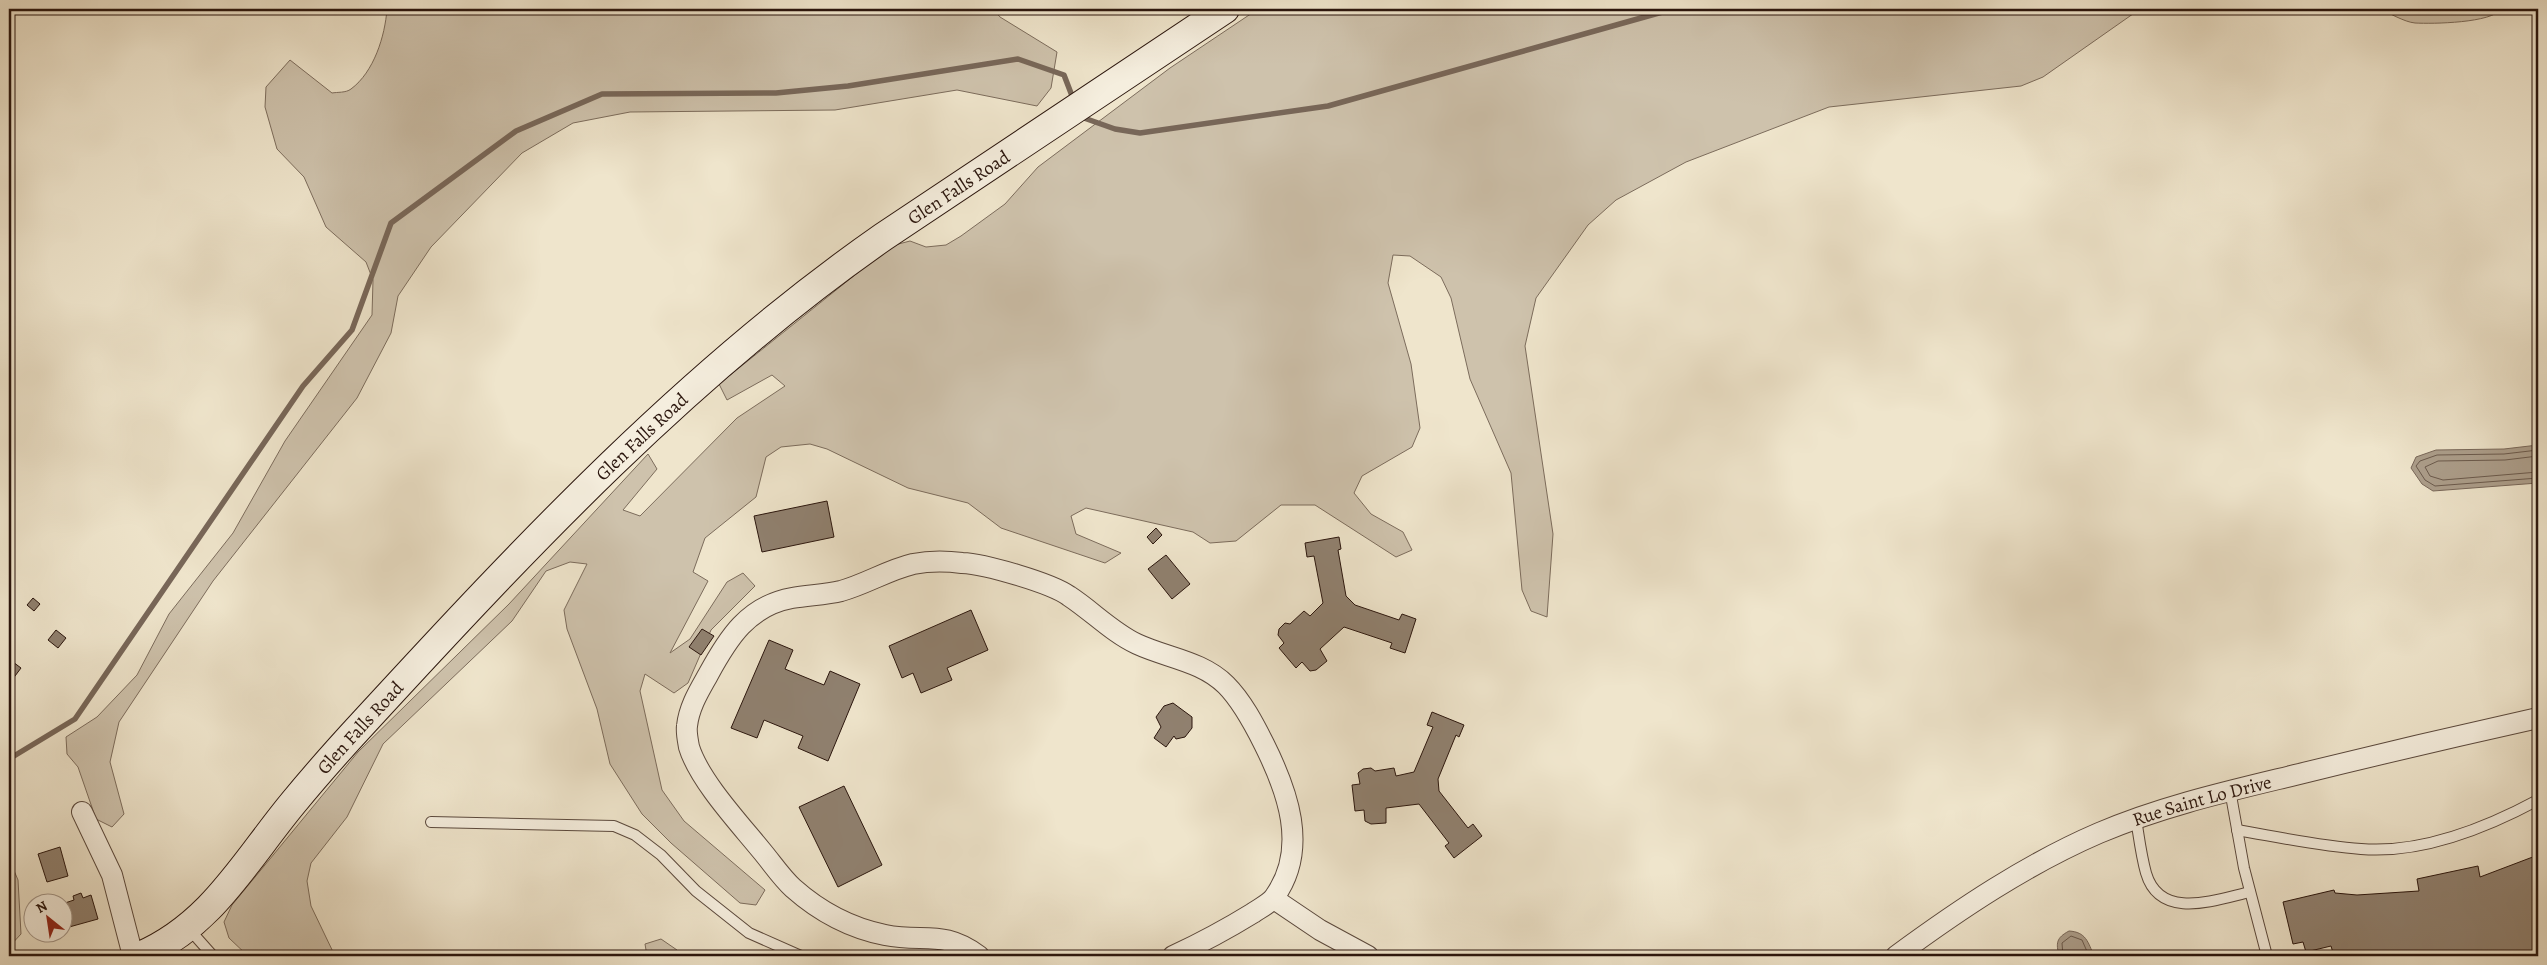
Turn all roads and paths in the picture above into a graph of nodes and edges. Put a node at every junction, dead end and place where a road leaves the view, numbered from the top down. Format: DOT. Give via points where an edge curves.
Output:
graph roads {
  1 [pos="1225,9"];
  2 [pos="2538,718"];
  3 [pos="2230,790"];
  4 [pos="2538,800"];
  5 [pos="82,812"];
  6 [pos="2136,819"];
  7 [pos="431,822"];
  8 [pos="2237,830"];
  9 [pos="2250,892"];
  10 [pos="1274,898"];
  11 [pos="188,929"];
  12 [pos="133,956"];
  13 [pos="140,956"];
  14 [pos="213,956"];
  15 [pos="801,956"];
  16 [pos="979,956"];
  17 [pos="1173,956"];
  18 [pos="1368,956"];
  19 [pos="1896,956"];
  20 [pos="2268,956"];
  1 -- 11 [label="street, Glen Falls Road" via="832,272 683,396 473,605 299,796 214,903"];
  2 -- 3 [label="street, Rue Saint Lo Drive"];
  3 -- 6 [label="street, Rue Saint Lo Drive"];
  3 -- 8 [label="lane"];
  4 -- 8 [label="lane" via="2496,821 2409,846 2362,850"];
  5 -- 12 [label="street" via="112,875"];
  6 -- 9 [label="lane" via="2147,874 2158,894 2172,903 2196,904"];
  6 -- 19 [label="street, Rue Saint Lo Drive" via="2054,854 2000,885"];
  7 -- 15 [label="lane" via="588,825 621,829 662,855 696,891 749,933"];
  8 -- 9 [label="lane"];
  9 -- 20 [label="lane"];
  10 -- 16 [label="street" via="1288,871 1292,850 1293,824 1288,796 1254,724 1227,685 1209,671 1132,642 1064,592 966,563 913,564 860,586 773,602 754,613 727,640 692,703 686,728 689,747 700,768 728,809 790,885 816,907 842,922 887,936 943,938"];
  10 -- 17 [label="street" via="1227,930"];
  10 -- 18 [label="street" via="1320,930"];
  11 -- 13 [label="street, Glen Falls Road"];
  11 -- 14 [label="lane"];
}
